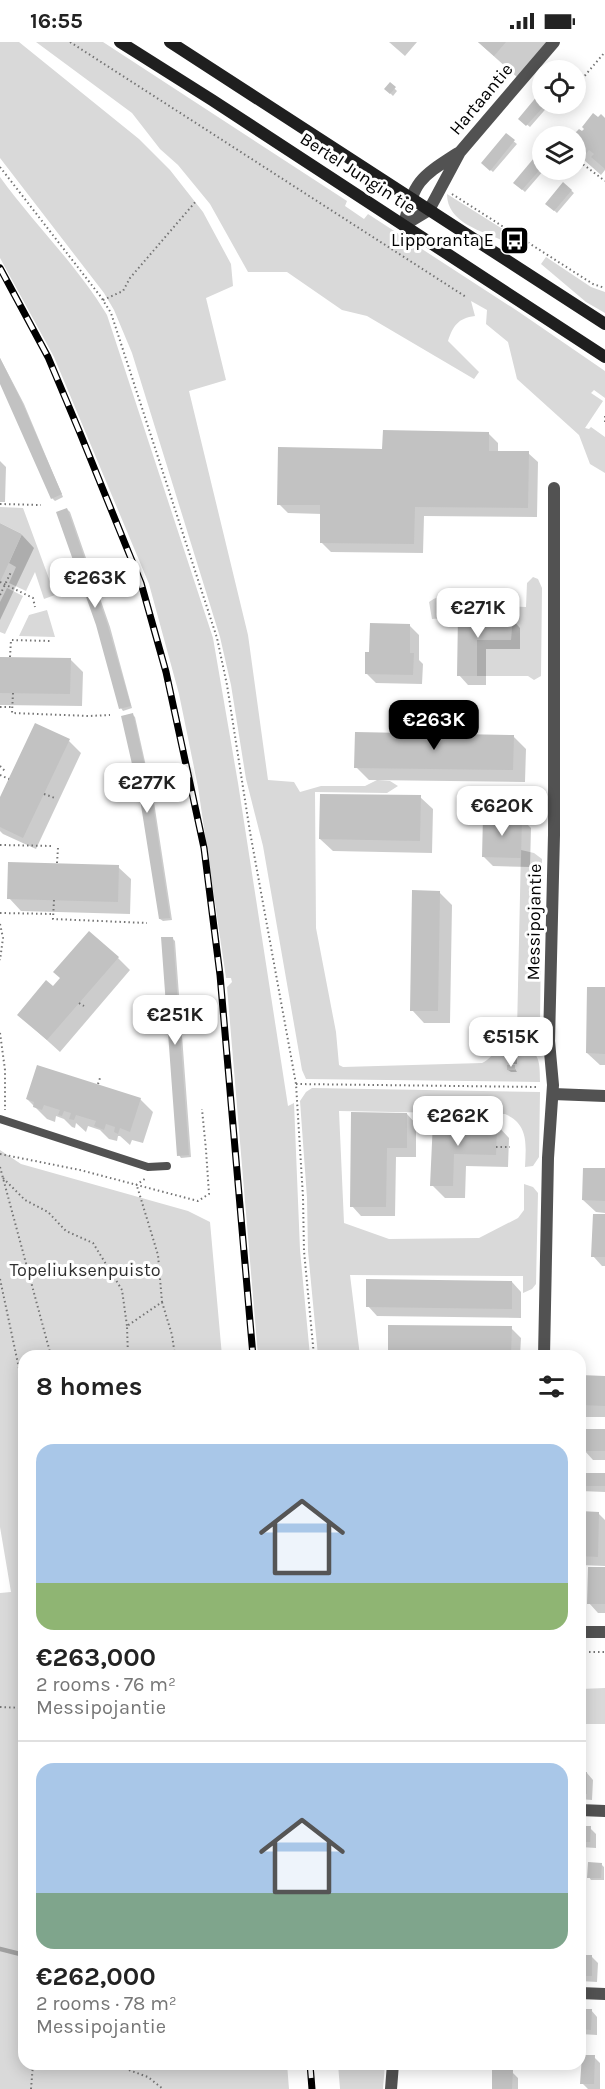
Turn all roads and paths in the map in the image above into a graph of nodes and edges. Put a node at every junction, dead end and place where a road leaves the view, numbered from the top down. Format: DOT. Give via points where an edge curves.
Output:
graph roads {
  1 [pos="70,42"];
  2 [pos="120,42"];
  3 [pos="170,42"];
  4 [pos="554,42"];
  5 [pos="605,52"];
  6 [pos="586,74"];
  7 [pos="460,152"];
  8 [pos="0,167"];
  9 [pos="586,167"];
  10 [pos="605,181"];
  11 [pos="452,194"];
  12 [pos="410,198"];
  13 [pos="197,200"];
  14 [pos="429,210"];
  15 [pos="404,225"];
  16 [pos="605,288"];
  17 [pos="466,297"];
  18 [pos="103,300"];
  19 [pos="605,324"];
  20 [pos="605,357"];
  21 [pos="605,416"];
  22 [pos="605,425"];
  23 [pos="554,488"];
  24 [pos="0,504"];
  25 [pos="41,505"];
  26 [pos="10,572"];
  27 [pos="0,582"];
  28 [pos="5,585"];
  29 [pos="0,595"];
  30 [pos="35,607"];
  31 [pos="50,641"];
  32 [pos="10,657"];
  33 [pos="13,693"];
  34 [pos="0,707"];
  35 [pos="12,707"];
  36 [pos="110,715"];
  37 [pos="0,766"];
  38 [pos="6,772"];
  39 [pos="0,775"];
  40 [pos="9,779"];
  41 [pos="44,794"];
  42 [pos="55,798"];
  43 [pos="0,845"];
  44 [pos="53,846"];
  45 [pos="58,848"];
  46 [pos="57,864"];
  47 [pos="54,900"];
  48 [pos="0,914"];
  49 [pos="54,914"];
  50 [pos="147,923"];
  51 [pos="0,924"];
  52 [pos="0,960"];
  53 [pos="79,1003"];
  54 [pos="84,1006"];
  55 [pos="0,1033"];
  56 [pos="0,1069"];
  57 [pos="5,1070"];
  58 [pos="100,1078"];
  59 [pos="98,1084"];
  60 [pos="296,1084"];
  61 [pos="553,1090"];
  62 [pos="605,1096"];
  63 [pos="202,1109"];
  64 [pos="1,1119"];
  65 [pos="496,1147"];
  66 [pos="510,1148"];
  67 [pos="0,1154"];
  68 [pos="167,1166"];
  69 [pos="0,1167"];
  70 [pos="3,1178"];
  71 [pos="136,1185"];
  72 [pos="0,1279"];
  73 [pos="162,1302"];
  74 [pos="127,1326"];
  75 [pos="49,1350"];
  76 [pos="128,1350"];
  77 [pos="174,1350"];
  78 [pos="313,1350"];
  79 [pos="544,1350"];
  80 [pos="18,1364"];
  81 [pos="586,1632"];
  82 [pos="605,1632"];
  83 [pos="586,1652"];
  84 [pos="605,1652"];
  85 [pos="0,1707"];
  86 [pos="18,1708"];
  87 [pos="586,1810"];
  88 [pos="605,1811"];
  89 [pos="586,1993"];
  90 [pos="605,1994"];
  91 [pos="33,2070"];
  92 [pos="129,2070"];
  93 [pos="393,2070"];
  94 [pos="31,2089"];
  95 [pos="163,2089"];
  96 [pos="391,2089"];
  1 -- 17 [label="path"];
  2 -- 15 [label="main road, Bertel Jungin tie"];
  3 -- 12 [label="main road, Bertel Jungin tie"];
  4 -- 7 [label="street, Hartaantie"];
  5 -- 6 [label="path"];
  7 -- 12 [label="street, Hartaantie" via="428,173"];
  7 -- 14 [label="street, Hartaantie"];
  8 -- 18 [label="path"];
  9 -- 10 [label="path"];
  11 -- 16 [label="path"];
  12 -- 14 [label="main road, Bertel Jungin tie"];
  12 -- 15 [label="street, Hartaantie"];
  13 -- 18 [label="path" via="123,291"];
  14 -- 15 [label="street"];
  14 -- 19 [label="main road, Bertel Jungin tie"];
  15 -- 20 [label="main road, Bertel Jungin tie"];
  18 -- 60 [label="path" via="118,330 217,638"];
  21 -- 22 [label="path"];
  23 -- 61 [label="street, Messipojantie" via="554,824 549,1041"];
  24 -- 25 [label="path"];
  26 -- 28 [label="path"];
  27 -- 28 [label="path"];
  28 -- 29 [label="path"];
  28 -- 30 [label="path" via="33,598"];
  31 -- 32 [label="path" via="10,640"];
  33 -- 35 [label="path"];
  34 -- 35 [label="path"];
  35 -- 36 [label="path" via="12,713"];
  37 -- 38 [label="path"];
  39 -- 40 [label="path"];
  41 -- 42 [label="path"];
  43 -- 44 [label="path"];
  45 -- 46 [label="path"];
  47 -- 49 [label="path"];
  48 -- 49 [label="path"];
  49 -- 50 [label="path" via="53,919"];
  51 -- 52 [label="path"];
  53 -- 54 [label="path"];
  55 -- 57 [label="path"];
  56 -- 57 [label="path"];
  57 -- 64 [label="path" via="5,1112"];
  58 -- 59 [label="path"];
  60 -- 61 [label="path"];
  60 -- 78 [label="path"];
  61 -- 62 [label="street"];
  61 -- 79 [label="street, Messipojantie"];
  63 -- 71 [label="path" via="208,1194 198,1201"];
  64 -- 68 [label="lane" via="148,1167"];
  65 -- 66 [label="path"];
  67 -- 71 [label="path"];
  69 -- 70 [label="path"];
  70 -- 74 [label="path" via="66,1231 93,1243 122,1290"];
  70 -- 75 [label="path"];
  71 -- 73 [label="path" via="158,1255"];
  72 -- 80 [label="path"];
  73 -- 74 [label="path"];
  73 -- 77 [label="path"];
  74 -- 76 [label="path"];
  81 -- 82 [label="street"];
  83 -- 84 [label="path"];
  85 -- 86 [label="path"];
  87 -- 88 [label="street"];
  89 -- 90 [label="street"];
  91 -- 94 [label="path"];
  92 -- 95 [label="path" via="148,2077"];
  93 -- 96 [label="street"];
}
